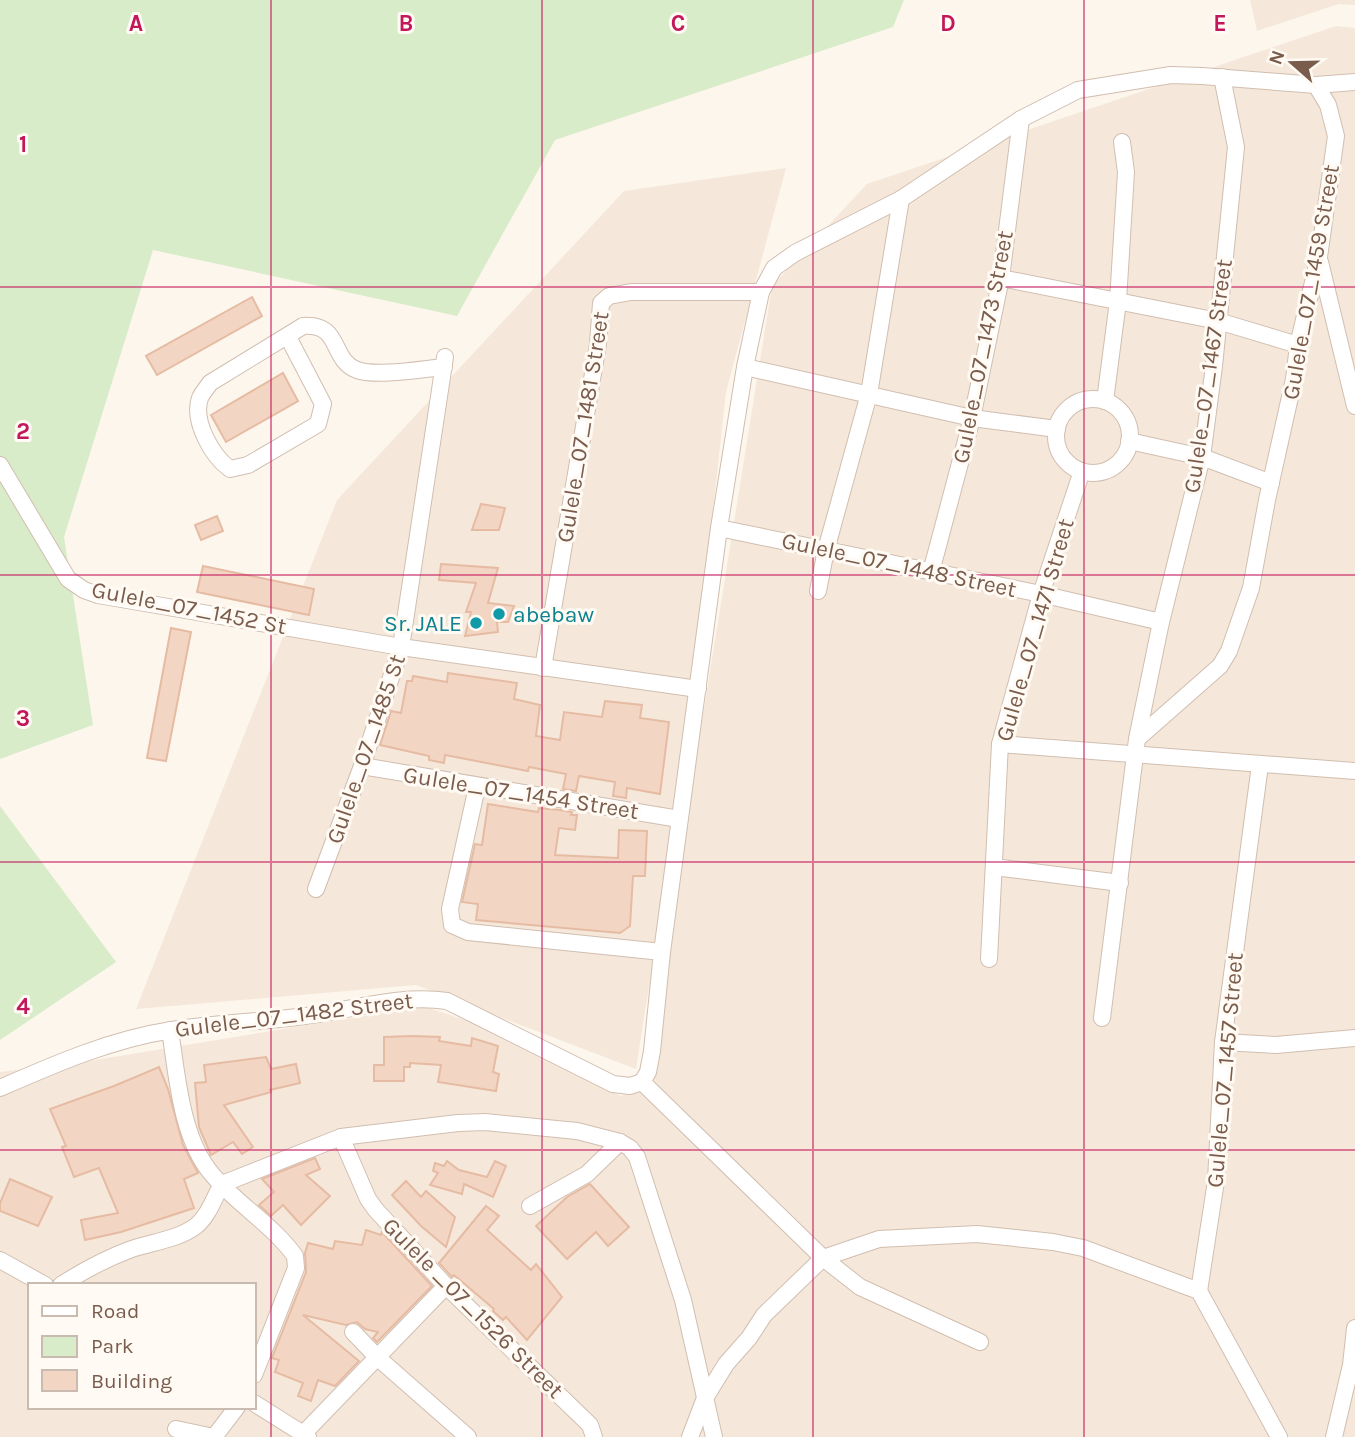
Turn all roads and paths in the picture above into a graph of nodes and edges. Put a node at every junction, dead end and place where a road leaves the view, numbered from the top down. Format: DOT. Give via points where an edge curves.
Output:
graph roads {
  1 [pos="1222,77"];
  2 [pos="1355,82"];
  3 [pos="1316,85"];
  4 [pos="1021,120"];
  5 [pos="1122,142"];
  6 [pos="901,199"];
  7 [pos="1319,257"];
  8 [pos="1001,278"];
  9 [pos="761,292"];
  10 [pos="1118,301"];
  11 [pos="1218,321"];
  12 [pos="288,337"];
  13 [pos="1298,345"];
  14 [pos="745,367"];
  15 [pos="869,394"];
  16 [pos="1105,401"];
  17 [pos="1355,406"];
  18 [pos="972,418"];
  19 [pos="1057,429"];
  20 [pos="1129,441"];
  21 [pos="1202,457"];
  22 [pos="0,465"];
  23 [pos="1082,471"];
  24 [pos="1271,483"];
  25 [pos="719,528"];
  26 [pos="826,550"];
  27 [pos="931,572"];
  28 [pos="818,591"];
  29 [pos="1041,594"];
  30 [pos="1161,622"];
  31 [pos="401,647"];
  32 [pos="543,668"];
  33 [pos="698,689"];
  34 [pos="1000,744"];
  35 [pos="1137,747"];
  36 [pos="1260,765"];
  37 [pos="362,766"];
  38 [pos="1355,771"];
  39 [pos="477,787"];
  40 [pos="679,818"];
  41 [pos="994,867"];
  42 [pos="1119,883"];
  43 [pos="316,889"];
  44 [pos="662,952"];
  45 [pos="989,959"];
  46 [pos="1102,1018"];
  47 [pos="170,1030"];
  48 [pos="1355,1038"];
  49 [pos="1223,1042"];
  50 [pos="642,1082"];
  51 [pos="0,1088"];
  52 [pos="341,1137"];
  53 [pos="620,1142"];
  54 [pos="222,1184"];
  55 [pos="530,1206"];
  56 [pos="823,1258"];
  57 [pos="0,1260"];
  58 [pos="41,1283"];
  59 [pos="64,1283"];
  60 [pos="446,1286"];
  61 [pos="1199,1291"];
  62 [pos="1355,1328"];
  63 [pos="353,1332"];
  64 [pos="980,1342"];
  65 [pos="378,1358"];
  66 [pos="256,1370"];
  67 [pos="705,1398"];
  68 [pos="256,1404"];
  69 [pos="235,1409"];
  70 [pos="176,1429"];
  71 [pos="306,1435"];
  72 [pos="468,1437"];
  73 [pos="594,1437"];
  74 [pos="690,1437"];
  75 [pos="714,1437"];
  76 [pos="1279,1437"];
  77 [pos="1334,1437"];
  1 -- 3 [label="street"];
  1 -- 4 [label="street" via="1171,75 1078,90"];
  1 -- 11 [label="street, Gulele_07_1467 Street" via="1236,147"];
  2 -- 3 [label="street"];
  3 -- 7 [label="street, Gulele_07_1459 Street" via="1328,105 1336,136"];
  4 -- 6 [label="street"];
  4 -- 8 [label="street, Gulele_07_1473 Street"];
  5 -- 10 [label="street" via="1126,172"];
  6 -- 9 [label="street" via="795,253 774,268"];
  6 -- 15 [label="street"];
  7 -- 13 [label="street, Gulele_07_1459 Street"];
  7 -- 17 [label="street"];
  8 -- 10 [label="street"];
  8 -- 18 [label="street, Gulele_07_1473 Street"];
  9 -- 14 [label="street"];
  9 -- 32 [label="street, Gulele_07_1481 Street" via="631,292 609,296 601,303"];
  10 -- 11 [label="street"];
  10 -- 16 [label="street"];
  11 -- 13 [label="street"];
  11 -- 21 [label="street, Gulele_07_1467 Street"];
  12 -- 12 [label="street" via="209,383 200,398 198,414 204,431 215,456 230,469 248,465 318,424 323,404"];
  12 -- 31 [label="street, Gulele_07_1485 St" via="303,326 315,325 328,332 344,361 355,370 444,362"];
  13 -- 24 [label="street, Gulele_07_1459 Street"];
  14 -- 15 [label="street"];
  14 -- 25 [label="street"];
  15 -- 18 [label="street"];
  15 -- 26 [label="street"];
  16 -- 19 [label="street" via="1093,399 1071,406"];
  16 -- 20 [label="street" via="1124,417"];
  18 -- 19 [label="street"];
  18 -- 27 [label="street, Gulele_07_1473 Street"];
  19 -- 23 [label="street" via="1063,458"];
  20 -- 21 [label="street"];
  20 -- 23 [label="street" via="1118,463 1095,473"];
  21 -- 24 [label="street"];
  21 -- 30 [label="street, Gulele_07_1467 Street"];
  22 -- 31 [label="street, Gulele_07_1452 St" via="68,579 84,590"];
  23 -- 29 [label="street, Gulele_07_1471 Street"];
  24 -- 35 [label="street, Gulele_07_1459 Street" via="1251,588 1229,651 1220,666"];
  25 -- 26 [label="street, Gulele_07_1448 Street"];
  25 -- 33 [label="street"];
  26 -- 27 [label="street, Gulele_07_1448 Street"];
  26 -- 28 [label="street"];
  27 -- 29 [label="street, Gulele_07_1448 Street"];
  29 -- 30 [label="street, Gulele_07_1448 Street"];
  29 -- 34 [label="street, Gulele_07_1471 Street"];
  30 -- 35 [label="street, Gulele_07_1467 Street"];
  31 -- 32 [label="street, Gulele_07_1452 St"];
  31 -- 37 [label="street, Gulele_07_1485 St"];
  32 -- 33 [label="street, Gulele_07_1452 St"];
  33 -- 40 [label="street"];
  34 -- 35 [label="street"];
  34 -- 41 [label="street, Gulele_07_1471 Street"];
  35 -- 36 [label="street"];
  35 -- 42 [label="street, Gulele_07_1467 Street"];
  36 -- 38 [label="street"];
  36 -- 49 [label="street, Gulele_07_1457 Street"];
  37 -- 39 [label="street, Gulele_07_1454 Street"];
  37 -- 43 [label="street, Gulele_07_1485 St"];
  39 -- 40 [label="street, Gulele_07_1454 Street"];
  39 -- 44 [label="street" via="450,909 452,925 468,932"];
  40 -- 44 [label="street"];
  41 -- 42 [label="street"];
  41 -- 45 [label="street, Gulele_07_1471 Street"];
  42 -- 46 [label="street, Gulele_07_1467 Street"];
  44 -- 50 [label="street" via="652,1051"];
  47 -- 50 [label="street, Gulele_07_1482 Street" via="423,998 447,1001 613,1084"];
  47 -- 51 [label="street, Gulele_07_1482 Street" via="55,1064"];
  47 -- 54 [label="street" via="182,1105 197,1149"];
  48 -- 49 [label="street" via="1276,1045"];
  49 -- 61 [label="street, Gulele_07_1457 Street" via="1216,1181"];
  50 -- 56 [label="street"];
  52 -- 53 [label="street" via="485,1122 577,1131"];
  52 -- 54 [label="street"];
  52 -- 60 [label="street, Gulele _07_1526 Street" via="368,1199"];
  53 -- 55 [label="street" via="587,1174"];
  53 -- 67 [label="street" via="637,1157 646,1183 683,1300"];
  54 -- 59 [label="street" via="197,1225 95,1264"];
  54 -- 66 [label="street" via="295,1256 296,1268"];
  56 -- 61 [label="street" via="879,1239 977,1234 1083,1248"];
  56 -- 64 [label="street" via="860,1287"];
  56 -- 67 [label="street" via="764,1315"];
  57 -- 58 [label="street"];
  60 -- 65 [label="street"];
  60 -- 73 [label="street, Gulele _07_1526 Street" via="590,1425"];
  61 -- 76 [label="street"];
  62 -- 77 [label="street"];
  63 -- 65 [label="street"];
  65 -- 71 [label="street"];
  65 -- 72 [label="street"];
  67 -- 74 [label="street"];
  67 -- 75 [label="street"];
  68 -- 71 [label="street"];
  69 -- 70 [label="street" via="214,1437"];
}
